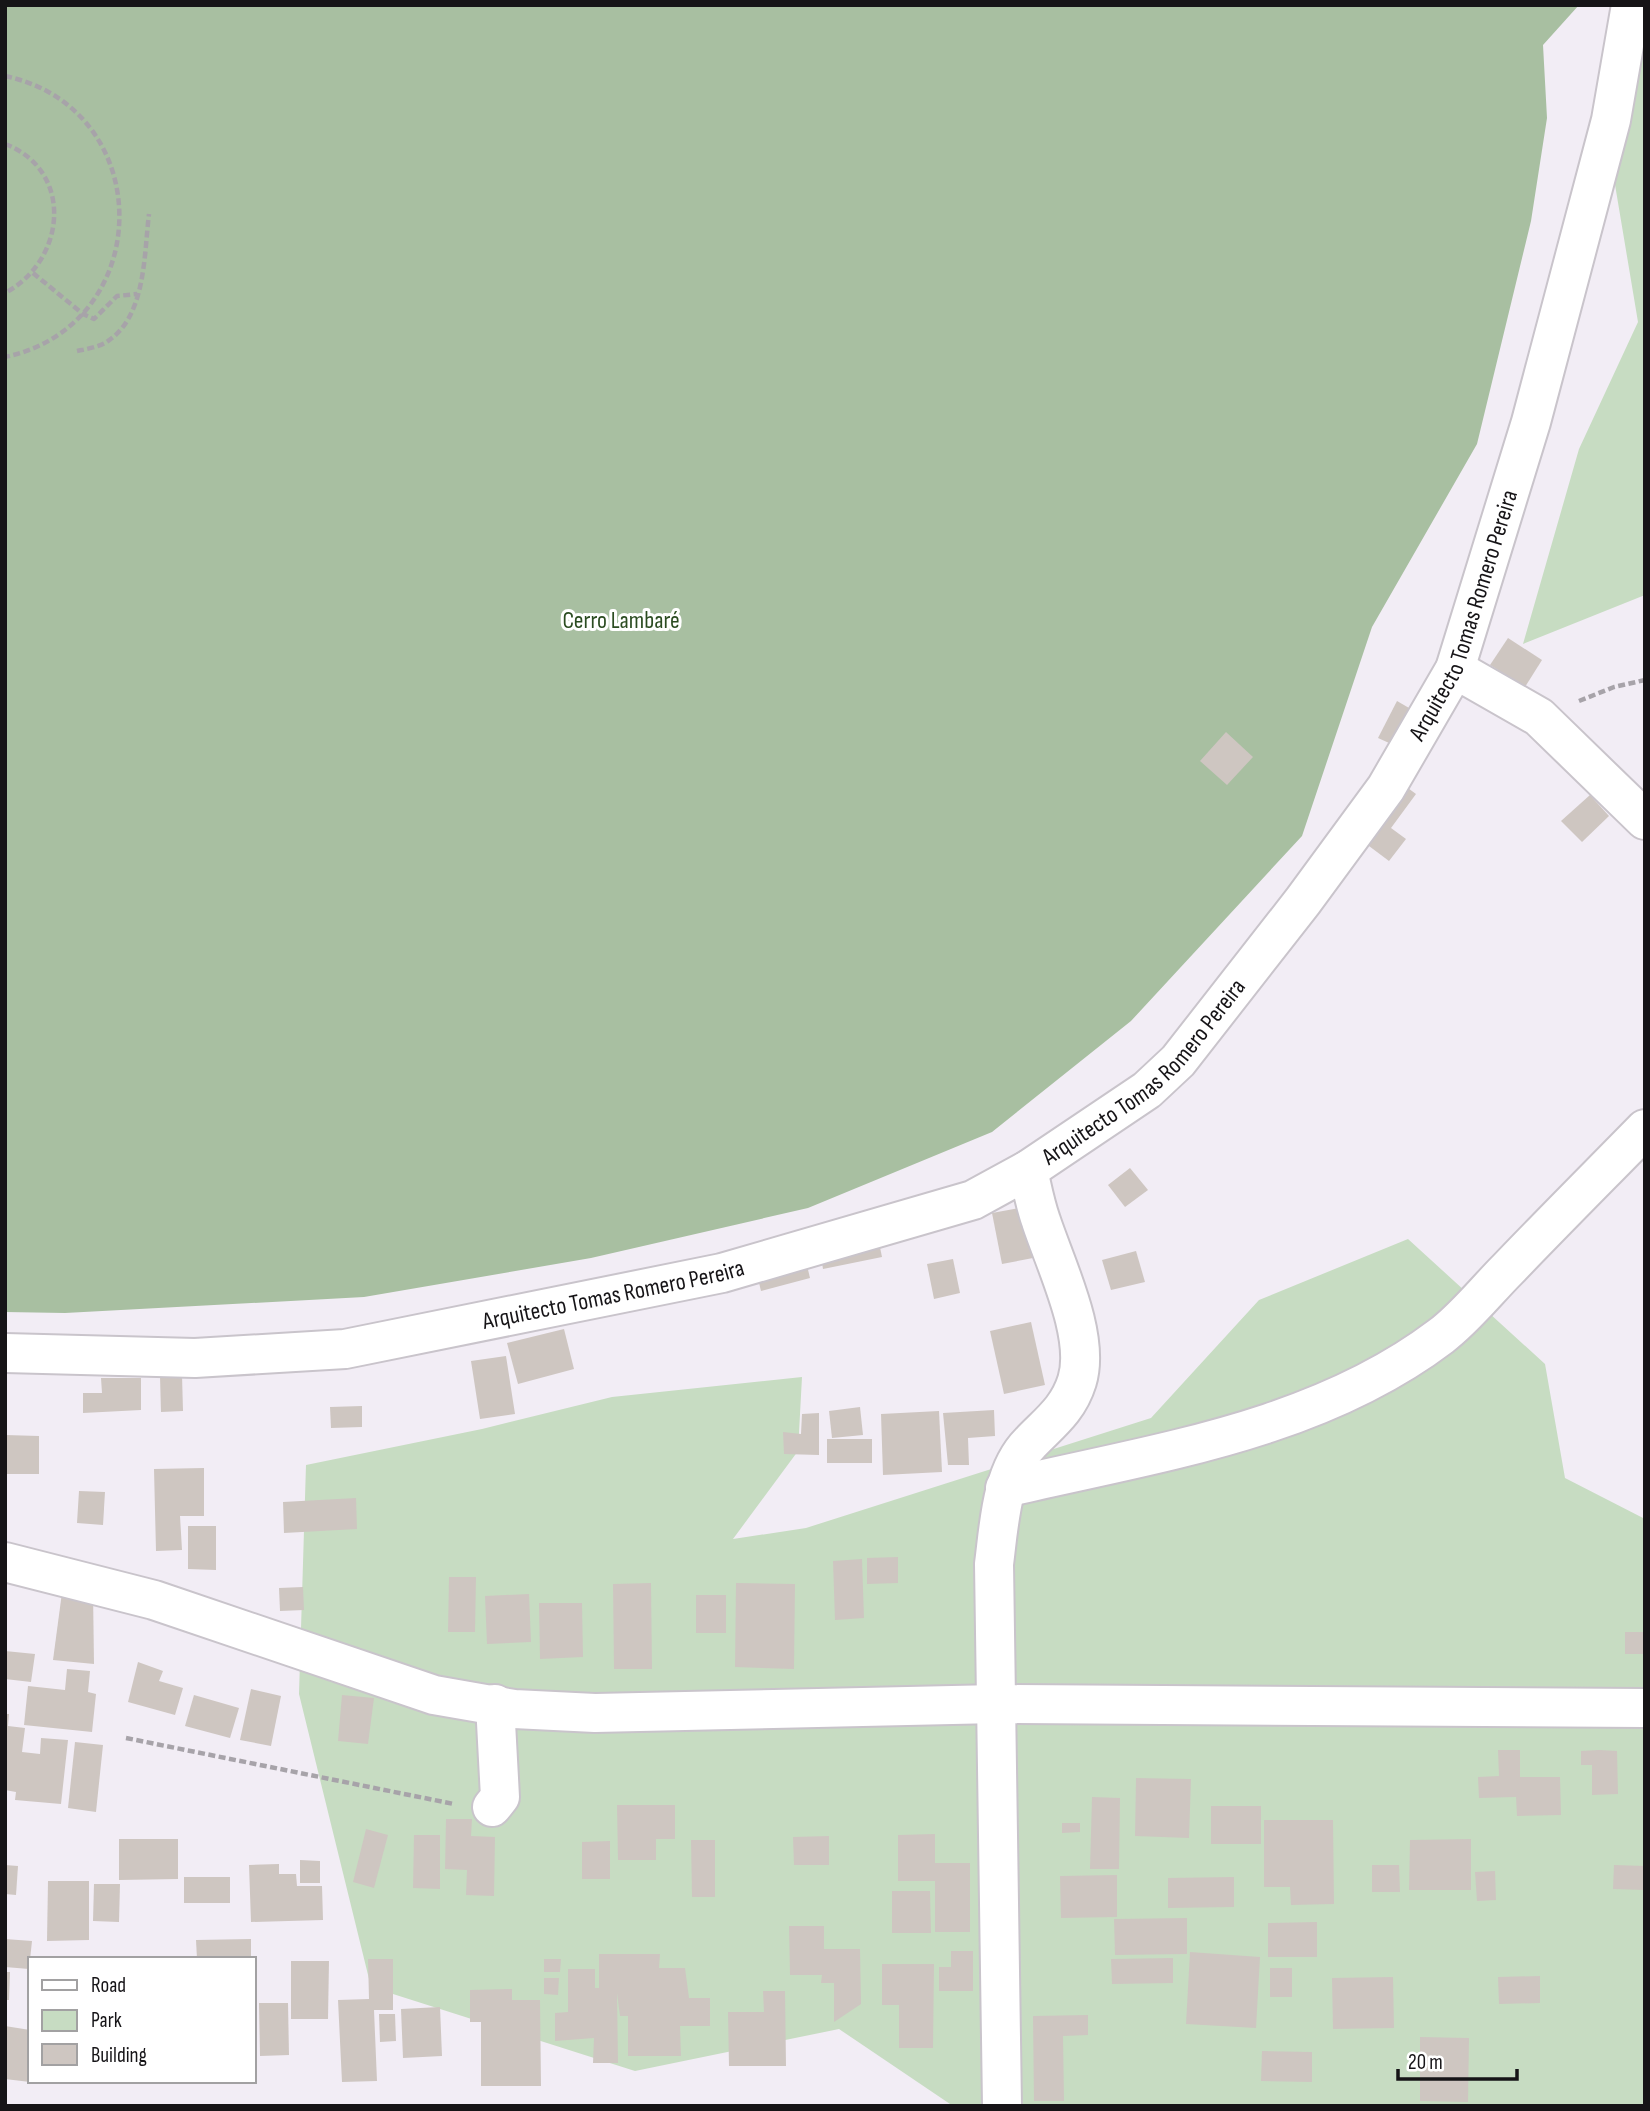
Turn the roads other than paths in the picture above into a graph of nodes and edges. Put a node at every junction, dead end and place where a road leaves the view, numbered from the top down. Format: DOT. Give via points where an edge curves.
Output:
graph roads {
  1 [pos="1631,5"];
  2 [pos="1455,669"];
  3 [pos="1645,820"];
  4 [pos="1645,1129"];
  5 [pos="1028,1170"];
  6 [pos="5,1353"];
  7 [pos="1005,1488"];
  8 [pos="5,1562"];
  9 [pos="495,1704"];
  10 [pos="997,1704"];
  11 [pos="1645,1709"];
  12 [pos="492,1807"];
  13 [pos="1002,2106"];
  1 -- 2 [label="street, Arquitecto Tomas Romero Pereira" via="1611,120 1531,422"];
  2 -- 3 [label="street" via="1539,718"];
  2 -- 5 [label="street, Arquitecto Tomas Romero Pereira" via="1386,788 1178,1061 1147,1090"];
  4 -- 7 [label="street" via="1442,1335 1391,1369 1282,1419 1159,1454"];
  5 -- 6 [label="street, Arquitecto Tomas Romero Pereira" via="973,1200 722,1272 345,1349 195,1358"];
  5 -- 7 [label="street" via="1069,1300 1080,1360 1077,1381 1057,1420 1029,1444"];
  7 -- 10 [label="street" via="993,1564"];
  8 -- 9 [label="street" via="153,1600 434,1695"];
  9 -- 10 [label="street" via="594,1713"];
  9 -- 12 [label="street" via="500,1797"];
  10 -- 11 [label="street"];
  10 -- 13 [label="street"];
}
